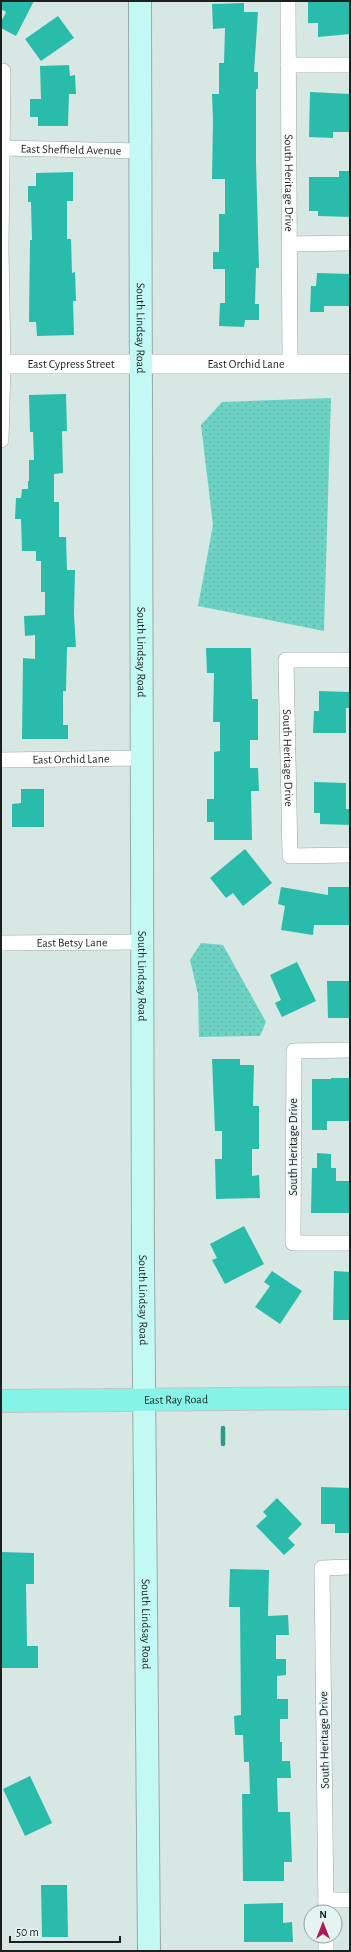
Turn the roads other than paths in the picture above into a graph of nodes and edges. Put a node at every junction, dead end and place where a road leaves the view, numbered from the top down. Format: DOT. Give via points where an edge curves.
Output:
graph roads {
  1 [pos="140,1"];
  2 [pos="288,1"];
  3 [pos="350,65"];
  4 [pos="288,66"];
  5 [pos="2,71"];
  6 [pos="1,148"];
  7 [pos="140,151"];
  8 [pos="350,243"];
  9 [pos="289,244"];
  10 [pos="1,249"];
  11 [pos="2,364"];
  12 [pos="141,364"];
  13 [pos="290,364"];
  14 [pos="350,364"];
  15 [pos="1,440"];
  16 [pos="350,660"];
  17 [pos="142,758"];
  18 [pos="1,760"];
  19 [pos="350,855"];
  20 [pos="142,942"];
  21 [pos="1,943"];
  22 [pos="350,1050"];
  23 [pos="350,1243"];
  24 [pos="350,1398"];
  25 [pos="145,1399"];
  26 [pos="1,1400"];
  27 [pos="350,1567"];
  28 [pos="350,1900"];
  29 [pos="326,1904"];
  30 [pos="334,1904"];
  31 [pos="149,1951"];
  1 -- 7 [label="main road, South Lindsay Road"];
  2 -- 4 [label="street, South Heritage Drive"];
  3 -- 4 [label="street"];
  4 -- 9 [label="street, South Heritage Drive"];
  5 -- 6 [label="street"];
  6 -- 7 [label="street, East Sheffield Avenue"];
  6 -- 10 [label="street"];
  7 -- 12 [label="main road, South Lindsay Road"];
  8 -- 9 [label="street"];
  9 -- 13 [label="street, South Heritage Drive"];
  10 -- 11 [label="street"];
  11 -- 12 [label="street, East Cypress Street"];
  11 -- 15 [label="street"];
  12 -- 13 [label="street, East Orchid Lane"];
  12 -- 17 [label="main road, South Lindsay Road"];
  13 -- 14 [label="street, East Orchid Lane"];
  16 -- 19 [label="street, South Heritage Drive" via="286,660 290,856"];
  17 -- 18 [label="street, East Orchid Lane"];
  17 -- 20 [label="main road, South Lindsay Road"];
  20 -- 21 [label="street, East Betsy Lane"];
  20 -- 25 [label="main road, South Lindsay Road"];
  22 -- 23 [label="street, South Heritage Drive" via="294,1051 293,1244"];
  24 -- 25 [label="main road, East Ray Road"];
  25 -- 26 [label="main road, East Ray Road"];
  25 -- 31 [label="main road, South Lindsay Road"];
  27 -- 29 [label="street, South Heritage Drive" via="322,1568"];
  28 -- 30 [label="street"];
}
